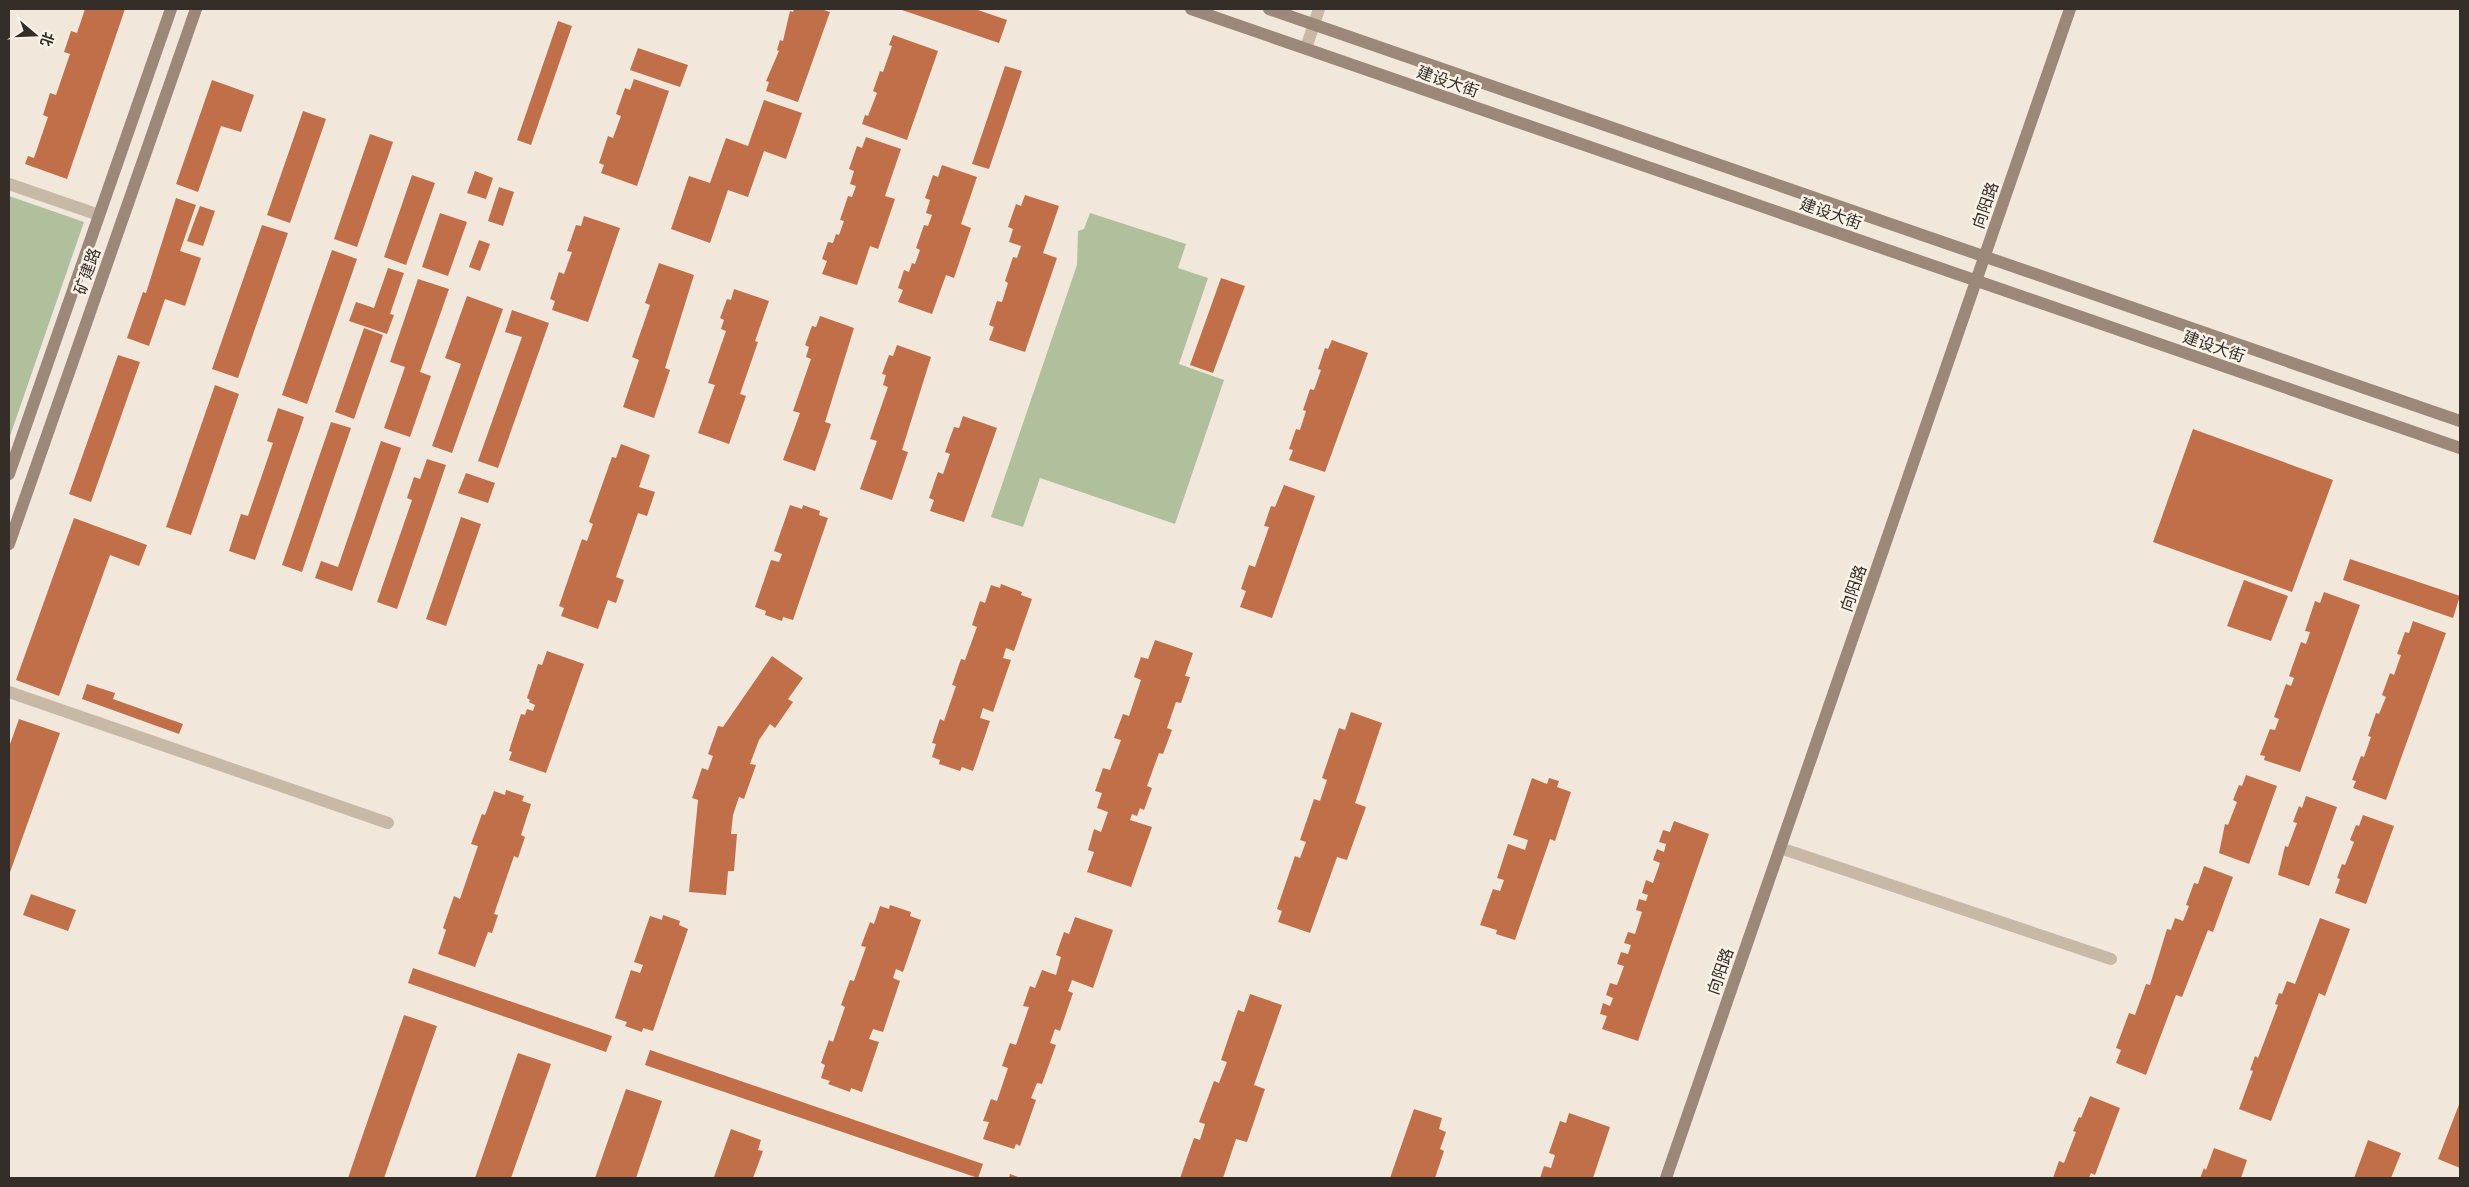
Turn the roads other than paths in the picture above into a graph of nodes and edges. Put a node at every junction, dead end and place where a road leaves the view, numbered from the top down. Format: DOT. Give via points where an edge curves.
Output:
graph roads {
  1 [pos="171,9"];
  2 [pos="196,9"];
  3 [pos="1191,9"];
  4 [pos="1269,9"];
  5 [pos="1319,9"];
  6 [pos="2070,9"];
  7 [pos="1314,24"];
  8 [pos="1306,48"];
  9 [pos="9,184"];
  10 [pos="99,215"];
  11 [pos="1984,256"];
  12 [pos="1976,281"];
  13 [pos="2460,421"];
  14 [pos="2460,448"];
  15 [pos="9,474"];
  16 [pos="9,544"];
  17 [pos="9,692"];
  18 [pos="388,823"];
  19 [pos="1780,848"];
  20 [pos="2111,958"];
  21 [pos="1666,1178"];
  1 -- 10 [label="main road, 矿建路"];
  2 -- 16 [label="main road, 矿建路"];
  3 -- 8 [label="main road, 建设大街"];
  4 -- 7 [label="main road, 建设大街"];
  5 -- 7 [label="street"];
  6 -- 11 [label="main road, 向阳路"];
  7 -- 8 [label="street"];
  7 -- 11 [label="main road, 建设大街"];
  8 -- 12 [label="main road, 建设大街"];
  9 -- 10 [label="street"];
  10 -- 15 [label="main road, 矿建路"];
  11 -- 12 [label="main road, 向阳路"];
  11 -- 13 [label="main road, 建设大街"];
  12 -- 14 [label="main road, 建设大街"];
  12 -- 19 [label="main road, 向阳路"];
  17 -- 18 [label="street"];
  19 -- 20 [label="street"];
  19 -- 21 [label="main road, 向阳路"];
}
